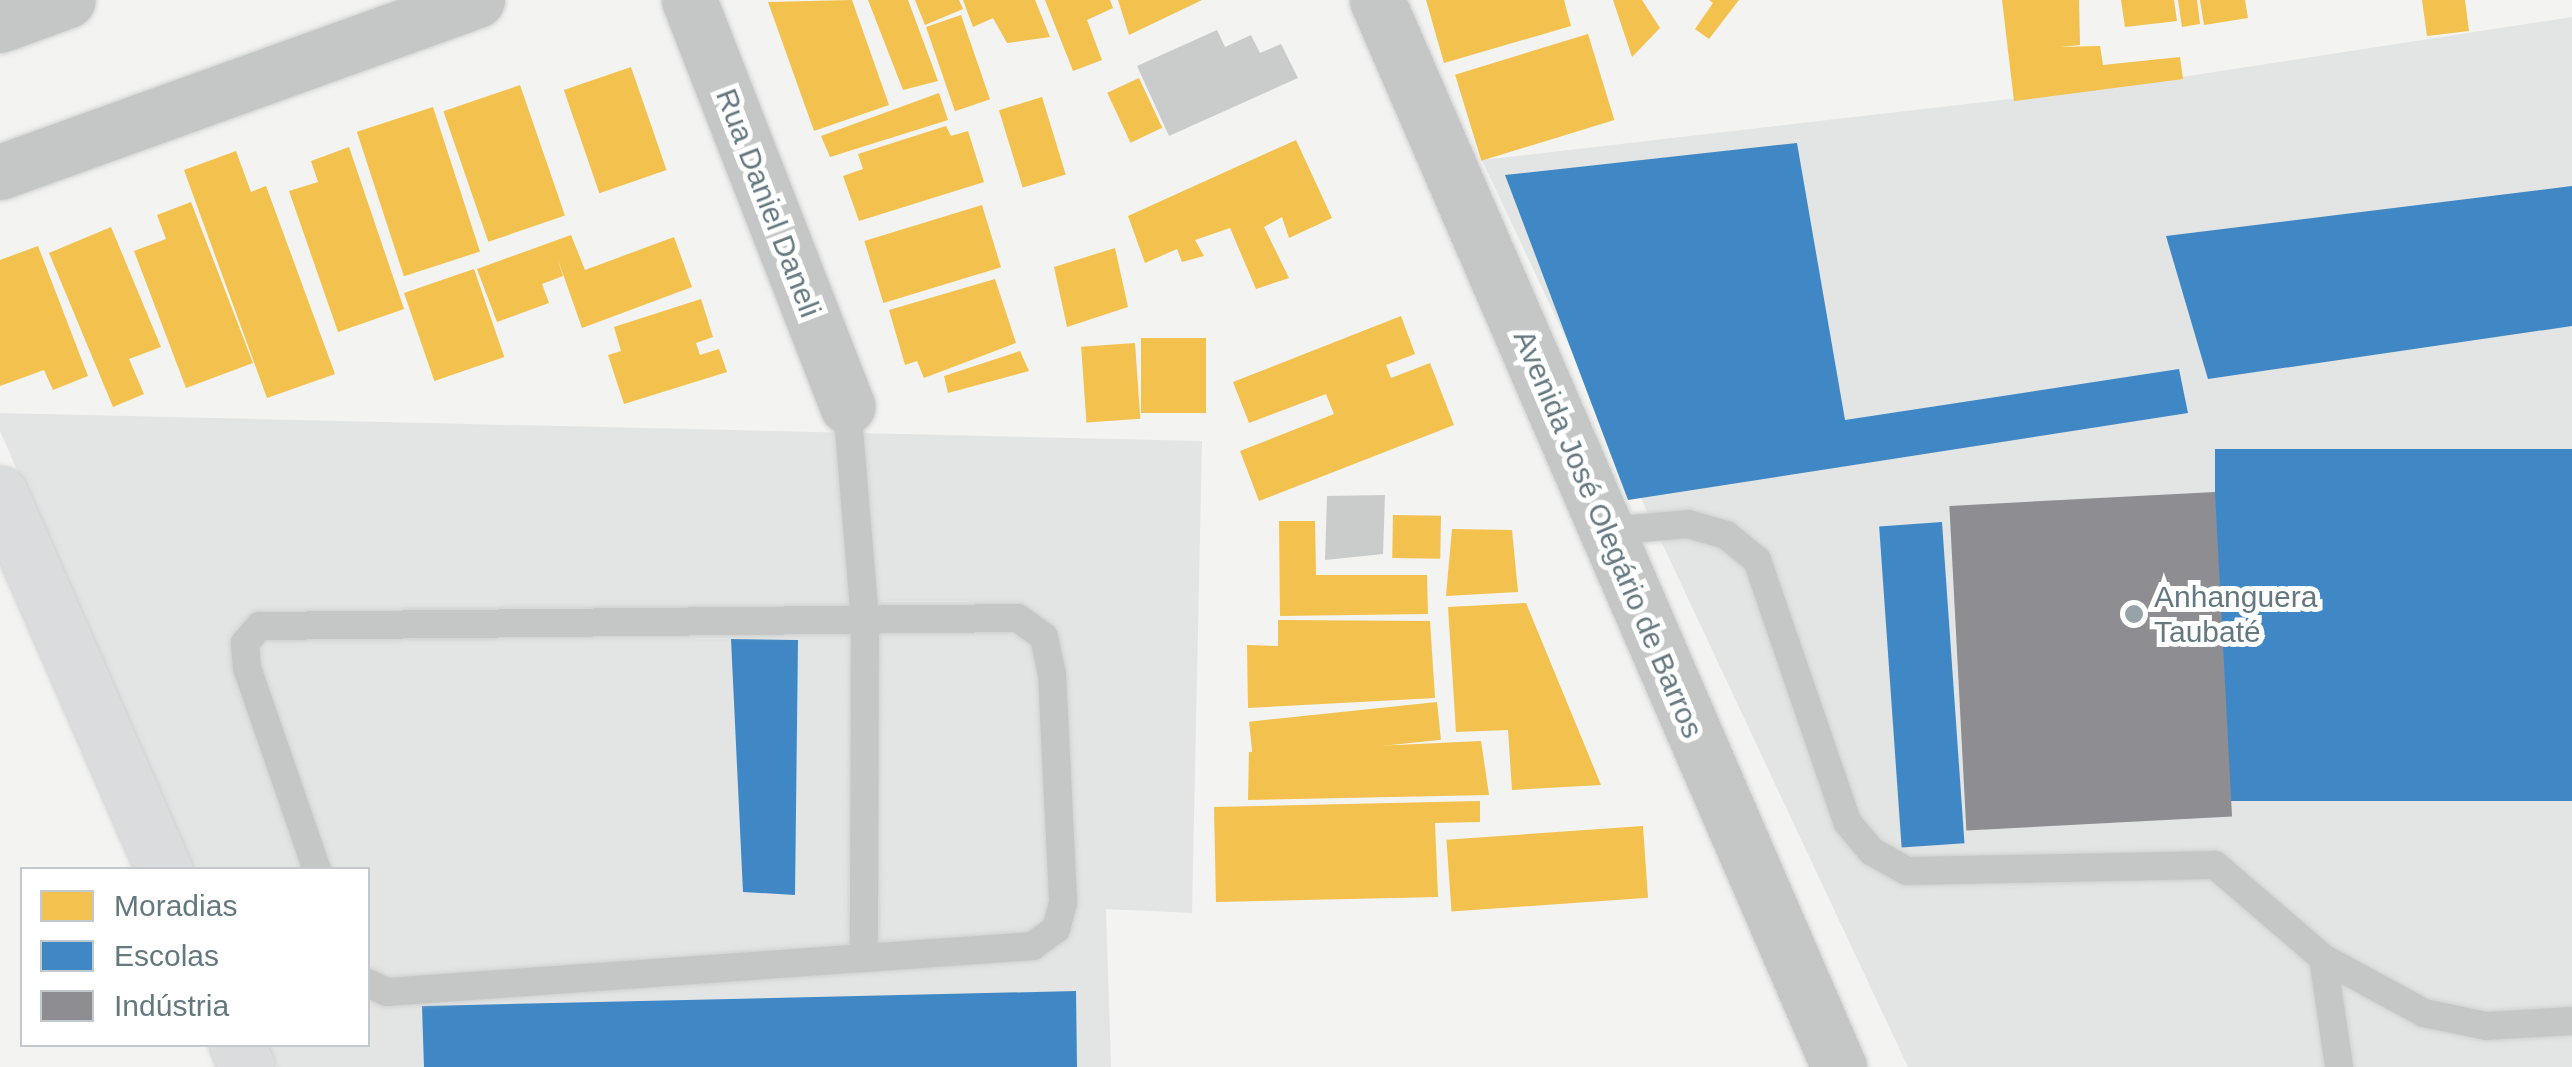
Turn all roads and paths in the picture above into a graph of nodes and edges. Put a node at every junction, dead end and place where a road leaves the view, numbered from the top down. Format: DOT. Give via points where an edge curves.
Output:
graph roads {
  1 [pos="68,0"];
  2 [pos="477,0"];
  3 [pos="689,0"];
  4 [pos="1378,0"];
  5 [pos="0,25"];
  6 [pos="0,172"];
  7 [pos="847,406"];
  8 [pos="0,494"];
  9 [pos="1607,531"];
  10 [pos="865,620"];
  11 [pos="163,867"];
  12 [pos="315,867"];
  13 [pos="864,958"];
  14 [pos="2323,958"];
  15 [pos="370,984"];
  16 [pos="2572,1021"];
  17 [pos="1839,1067"];
  18 [pos="2339,1067"];
  1 -- 5 [label="street"];
  2 -- 6 [label="street"];
  3 -- 7 [label="street, Rua Daniel Daneli"];
  4 -- 9 [label="street, Avenida José Olegário de Barros"];
  7 -- 10 [label="lane"];
  8 -- 11 [label="main road"];
  9 -- 14 [label="lane" via="1688,524 1726,535 1758,560 1847,822 1870,851 1907,871 2215,865"];
  9 -- 17 [label="street, Avenida José Olegário de Barros"];
  10 -- 12 [label="lane" via="260,626 245,643 246,668"];
  10 -- 13 [label="lane"];
  10 -- 13 [label="lane" via="1018,618 1044,637 1052,674 1063,903 1056,928 1033,946"];
  13 -- 15 [label="lane" via="386,992"];
  14 -- 16 [label="lane" via="2424,1012 2486,1026"];
  14 -- 18 [label="lane"];
}
